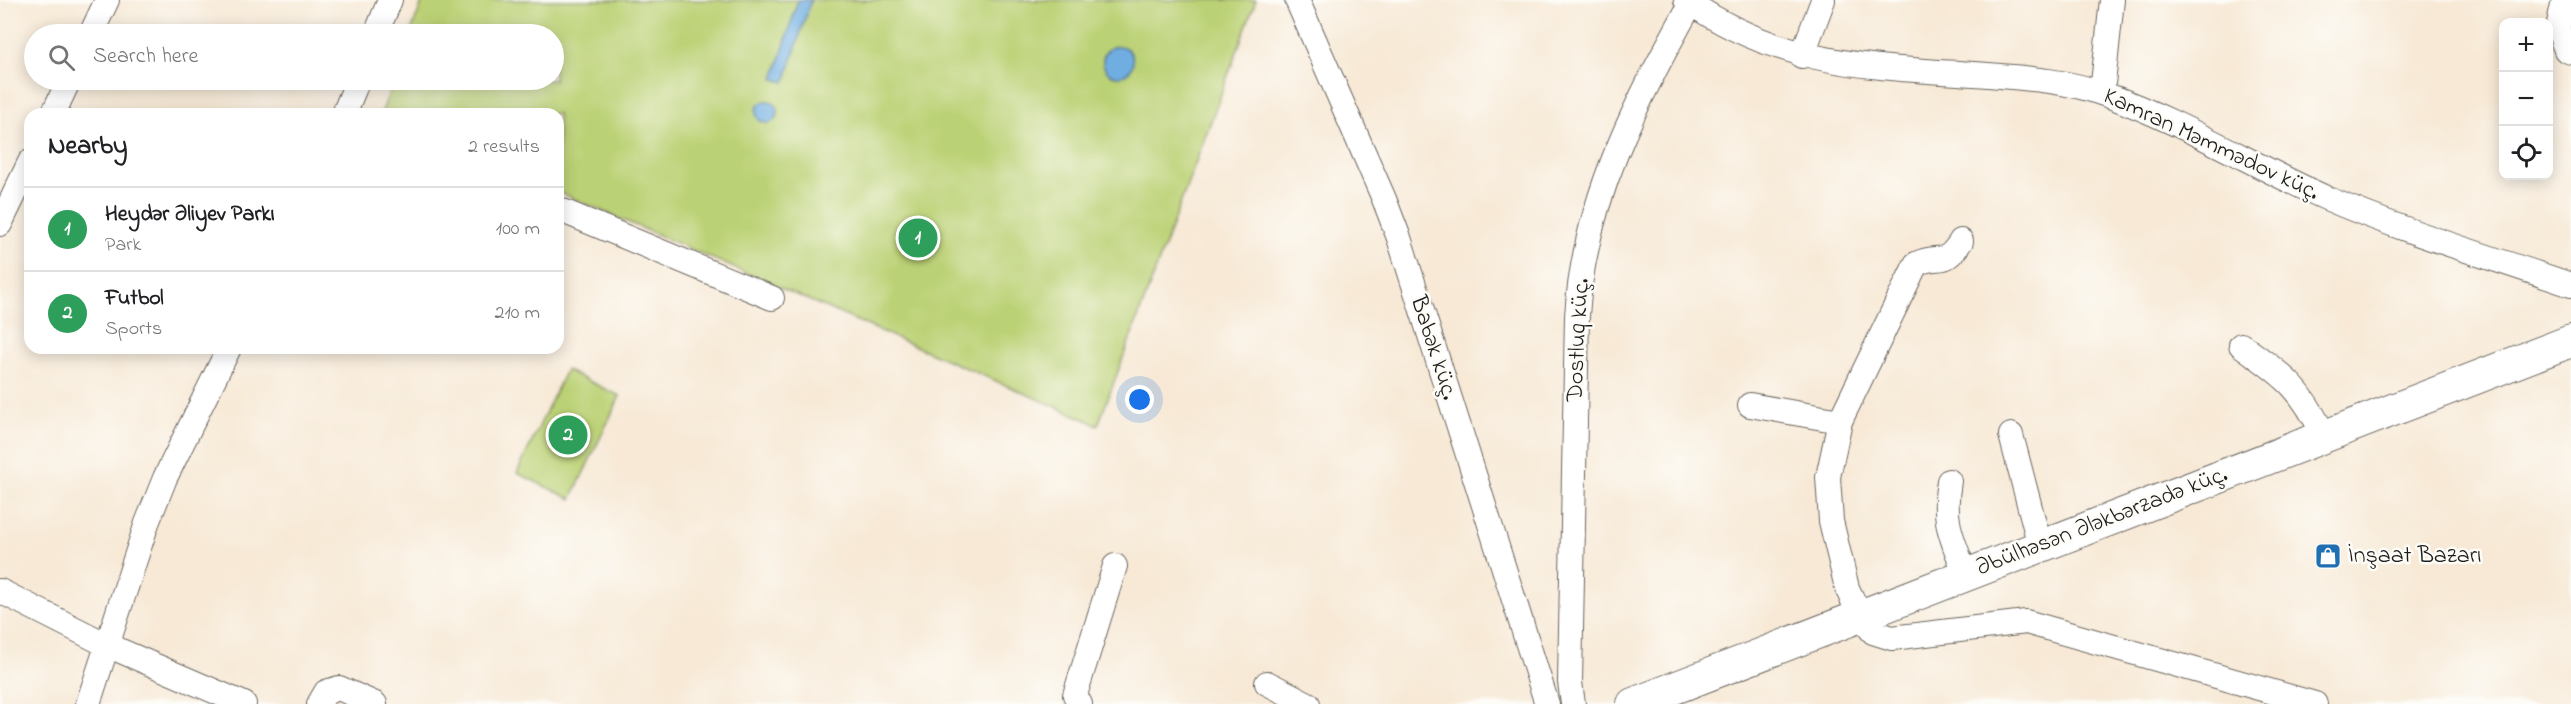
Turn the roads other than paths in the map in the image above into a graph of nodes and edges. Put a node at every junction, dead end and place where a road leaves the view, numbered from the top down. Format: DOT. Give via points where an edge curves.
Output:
graph roads {
  1 [pos="107,0"];
  2 [pos="390,0"];
  3 [pos="1297,0"];
  4 [pos="1823,0"];
  5 [pos="2112,0"];
  6 [pos="2564,0"];
  7 [pos="1690,1"];
  8 [pos="96,24"];
  9 [pos="380,24"];
  10 [pos="2571,52"];
  11 [pos="1802,56"];
  12 [pos="64,90"];
  13 [pos="354,90"];
  14 [pos="2102,93"];
  15 [pos="56,108"];
  16 [pos="346,108"];
  17 [pos="24,174"];
  18 [pos="564,211"];
  19 [pos="0,224"];
  20 [pos="1961,241"];
  21 [pos="2571,285"];
  22 [pos="772,298"];
  23 [pos="2571,341"];
  24 [pos="2241,345"];
  25 [pos="226,354"];
  26 [pos="1750,405"];
  27 [pos="1840,421"];
  28 [pos="2011,435"];
  29 [pos="2325,436"];
  30 [pos="1949,481"];
  31 [pos="2040,546"];
  32 [pos="1115,566"];
  33 [pos="1966,575"];
  34 [pos="0,591"];
  35 [pos="1860,616"];
  36 [pos="107,645"];
  37 [pos="1267,683"];
  38 [pos="1667,698"];
  39 [pos="88,704"];
  40 [pos="244,704"];
  41 [pos="319,704"];
  42 [pos="375,704"];
  43 [pos="1080,704"];
  44 [pos="1308,704"];
  45 [pos="1547,704"];
  46 [pos="1573,704"];
  47 [pos="1633,704"];
  48 [pos="2315,704"];
  1 -- 8 [label="street"];
  2 -- 9 [label="street"];
  3 -- 45 [label="street, Babək küç." via="1395,229"];
  4 -- 11 [label="street"];
  5 -- 14 [label="street"];
  6 -- 10 [label="street" via="2558,28 2566,50"];
  7 -- 11 [label="street, Kamran Məmmədov küç." via="1750,37"];
  7 -- 46 [label="street, Dostluq küç." via="1646,84 1604,179 1579,288 1570,682"];
  11 -- 14 [label="street, Kamran Məmmədov küç." via="1846,64 2030,78"];
  12 -- 15 [label="street"];
  13 -- 16 [label="street"];
  14 -- 21 [label="street, Kamran Məmmədov küç." via="2327,198"];
  17 -- 19 [label="street"];
  18 -- 22 [label="street"];
  20 -- 27 [label="street" via="1951,256 1943,260 1928,258 1916,264"];
  23 -- 29 [label="main road, Əbülhəsən Ələkbərzadə küç."];
  24 -- 29 [label="street" via="2290,381 2310,406"];
  25 -- 36 [label="street" via="165,478"];
  26 -- 27 [label="street"];
  27 -- 35 [label="street" via="1828,477 1831,521 1847,588"];
  28 -- 31 [label="street"];
  29 -- 31 [label="main road, Əbülhəsən Ələkbərzadə küç."];
  30 -- 33 [label="street" via="1944,507 1946,523"];
  31 -- 33 [label="main road, Əbülhəsən Ələkbərzadə küç."];
  32 -- 43 [label="street" via="1075,695"];
  33 -- 35 [label="main road, Əbülhəsən Ələkbərzadə küç."];
  34 -- 36 [label="street"];
  35 -- 38 [label="main road, Əbülhəsən Ələkbərzadə küç."];
  35 -- 48 [label="street" via="1873,632 1892,638 2026,622"];
  36 -- 39 [label="street"];
  36 -- 40 [label="street"];
  37 -- 44 [label="street"];
  38 -- 47 [label="main road, Əbülhəsən Ələkbərzadə küç."];
  41 -- 42 [label="street" via="326,692 339,688"];
}
